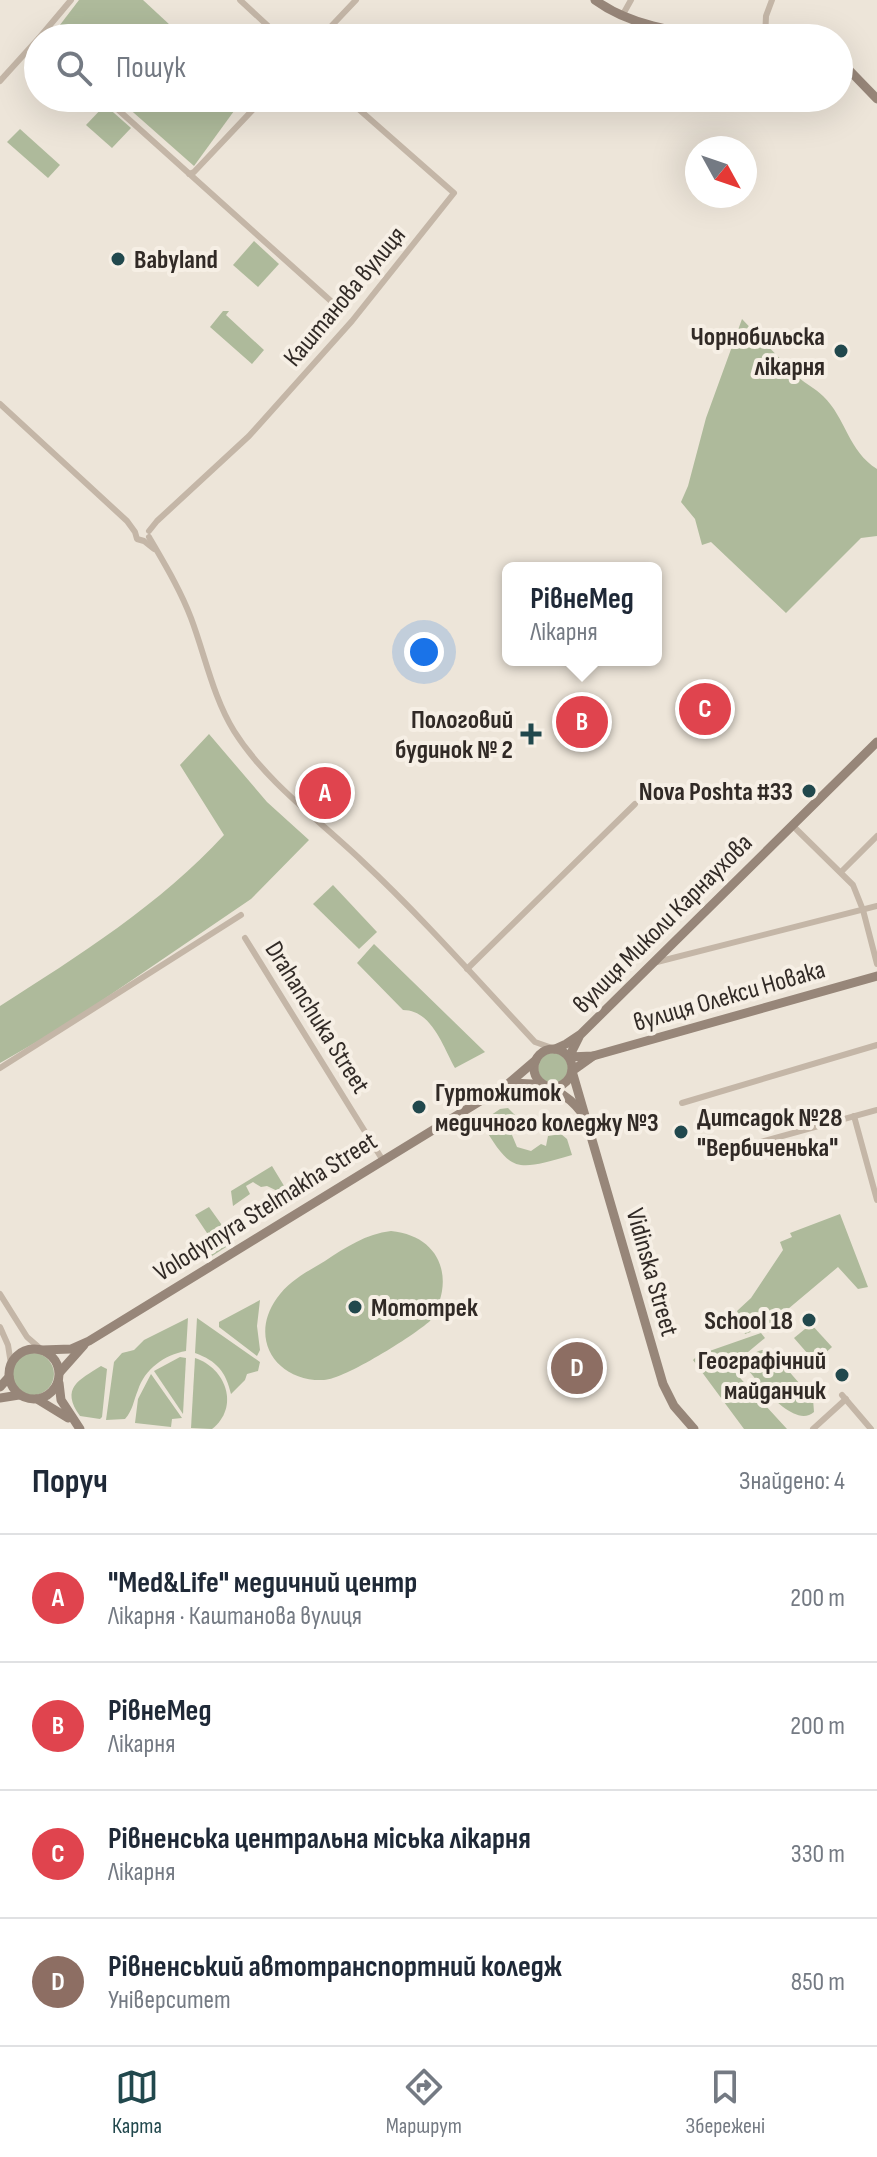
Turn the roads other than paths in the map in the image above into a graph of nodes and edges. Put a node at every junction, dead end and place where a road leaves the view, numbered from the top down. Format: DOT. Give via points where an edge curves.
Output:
graph roads {
  1 [pos="71,0"];
  2 [pos="240,0"];
  3 [pos="254,0"];
  4 [pos="356,0"];
  5 [pos="595,0"];
  6 [pos="631,0"];
  7 [pos="772,0"];
  8 [pos="247,7"];
  9 [pos="622,16"];
  10 [pos="50,24"];
  11 [pos="266,24"];
  12 [pos="333,24"];
  13 [pos="648,24"];
  14 [pos="766,24"];
  15 [pos="24,54"];
  16 [pos="853,74"];
  17 [pos="0,81"];
  18 [pos="877,99"];
  19 [pos="120,112"];
  20 [pos="251,112"];
  21 [pos="362,112"];
  22 [pos="189,174"];
  23 [pos="342,311"];
  24 [pos="0,404"];
  25 [pos="144,533"];
  26 [pos="877,742"];
  27 [pos="635,804"];
  28 [pos="792,825"];
  29 [pos="875,839"];
  30 [pos="841,872"];
  31 [pos="877,906"];
  32 [pos="863,910"];
  33 [pos="241,915"];
  34 [pos="245,938"];
  35 [pos="653,963"];
  36 [pos="877,964"];
  37 [pos="467,969"];
  38 [pos="877,976"];
  39 [pos="581,1034"];
  40 [pos="535,1042"];
  41 [pos="877,1045"];
  42 [pos="555,1049"];
  43 [pos="593,1056"];
  44 [pos="569,1057"];
  45 [pos="536,1060"];
  46 [pos="0,1068"];
  47 [pos="572,1071"];
  48 [pos="508,1084"];
  49 [pos="546,1085"];
  50 [pos="682,1103"];
  51 [pos="877,1110"];
  52 [pos="854,1116"];
  53 [pos="586,1119"];
  54 [pos="732,1150"];
  55 [pos="382,1159"];
  56 [pos="877,1200"];
  57 [pos="0,1294"];
  58 [pos="0,1327"];
  59 [pos="89,1341"];
  60 [pos="42,1350"];
  61 [pos="11,1364"];
  62 [pos="59,1376"];
  63 [pos="9,1377"];
  64 [pos="0,1387"];
  65 [pos="19,1395"];
  66 [pos="0,1398"];
  67 [pos="37,1399"];
  68 [pos="77,1425"];
  69 [pos="694,1429"];
  70 [pos="813,1429"];
  71 [pos="871,1429"];
  1 -- 10 [label="street"];
  2 -- 8 [label="street"];
  3 -- 8 [label="street"];
  4 -- 12 [label="street"];
  5 -- 9 [label="main road"];
  6 -- 9 [label="street"];
  7 -- 14 [label="street"];
  8 -- 11 [label="street"];
  9 -- 13 [label="main road"];
  15 -- 17 [label="street"];
  16 -- 18 [label="main road"];
  19 -- 22 [label="street"];
  20 -- 22 [label="street"];
  21 -- 25 [label="street, Каштанова вулиця" via="454,193 352,321 249,436"];
  22 -- 23 [label="street"];
  24 -- 25 [label="street"];
  25 -- 37 [label="street" via="169,569 213,684 247,750"];
  26 -- 28 [label="main road, вулиця Миколи Карнаухова"];
  27 -- 37 [label="street"];
  28 -- 30 [label="street"];
  28 -- 35 [label="main road, вулиця Миколи Карнаухова"];
  29 -- 30 [label="street"];
  30 -- 32 [label="street" via="857,891"];
  31 -- 32 [label="street"];
  32 -- 35 [label="street"];
  32 -- 36 [label="street"];
  33 -- 46 [label="street"];
  34 -- 55 [label="street, Drahanchuka Street"];
  35 -- 39 [label="main road, вулиця Миколи Карнаухова"];
  37 -- 40 [label="street"];
  38 -- 43 [label="main road, вулиця Олекси Новака"];
  39 -- 42 [label="main road, вулиця Миколи Карнаухова"];
  39 -- 44 [label="main road, вулиця Миколи Карнаухова"];
  40 -- 42 [label="street"];
  40 -- 45 [label="street"];
  41 -- 50 [label="street"];
  42 -- 44 [label="main road"];
  42 -- 45 [label="main road"];
  43 -- 44 [label="main road, вулиця Олекси Новака"];
  43 -- 47 [label="main road, вулиця Олекси Новака"];
  44 -- 47 [label="main road"];
  45 -- 48 [label="main road, Volodymyra Stelmakha Street"];
  45 -- 49 [label="main road" via="537,1078"];
  47 -- 49 [label="main road" via="562,1084"];
  47 -- 53 [label="main road, Vidinska Street"];
  48 -- 49 [label="main road"];
  48 -- 55 [label="main road, Volodymyra Stelmakha Street"];
  49 -- 53 [label="main road"];
  51 -- 52 [label="street"];
  52 -- 54 [label="street"];
  52 -- 56 [label="street"];
  53 -- 69 [label="main road, Vidinska Street" via="663,1384"];
  55 -- 59 [label="main road, Volodymyra Stelmakha Street"];
  57 -- 60 [label="street" via="27,1337"];
  58 -- 61 [label="street"];
  59 -- 60 [label="main road, Volodymyra Stelmakha Street" via="71,1349"];
  59 -- 62 [label="main road"];
  60 -- 61 [label="main road" via="24,1351"];
  60 -- 62 [label="main road" via="54,1358"];
  61 -- 63 [label="main road"];
  62 -- 67 [label="main road" via="50,1394"];
  62 -- 68 [label="main road" via="61,1400"];
  63 -- 64 [label="main road"];
  63 -- 65 [label="main road"];
  65 -- 66 [label="main road"];
  65 -- 67 [label="main road"];
  67 -- 68 [label="main road"];
  70 -- 71 [label="street" via="844,1397"];
}
